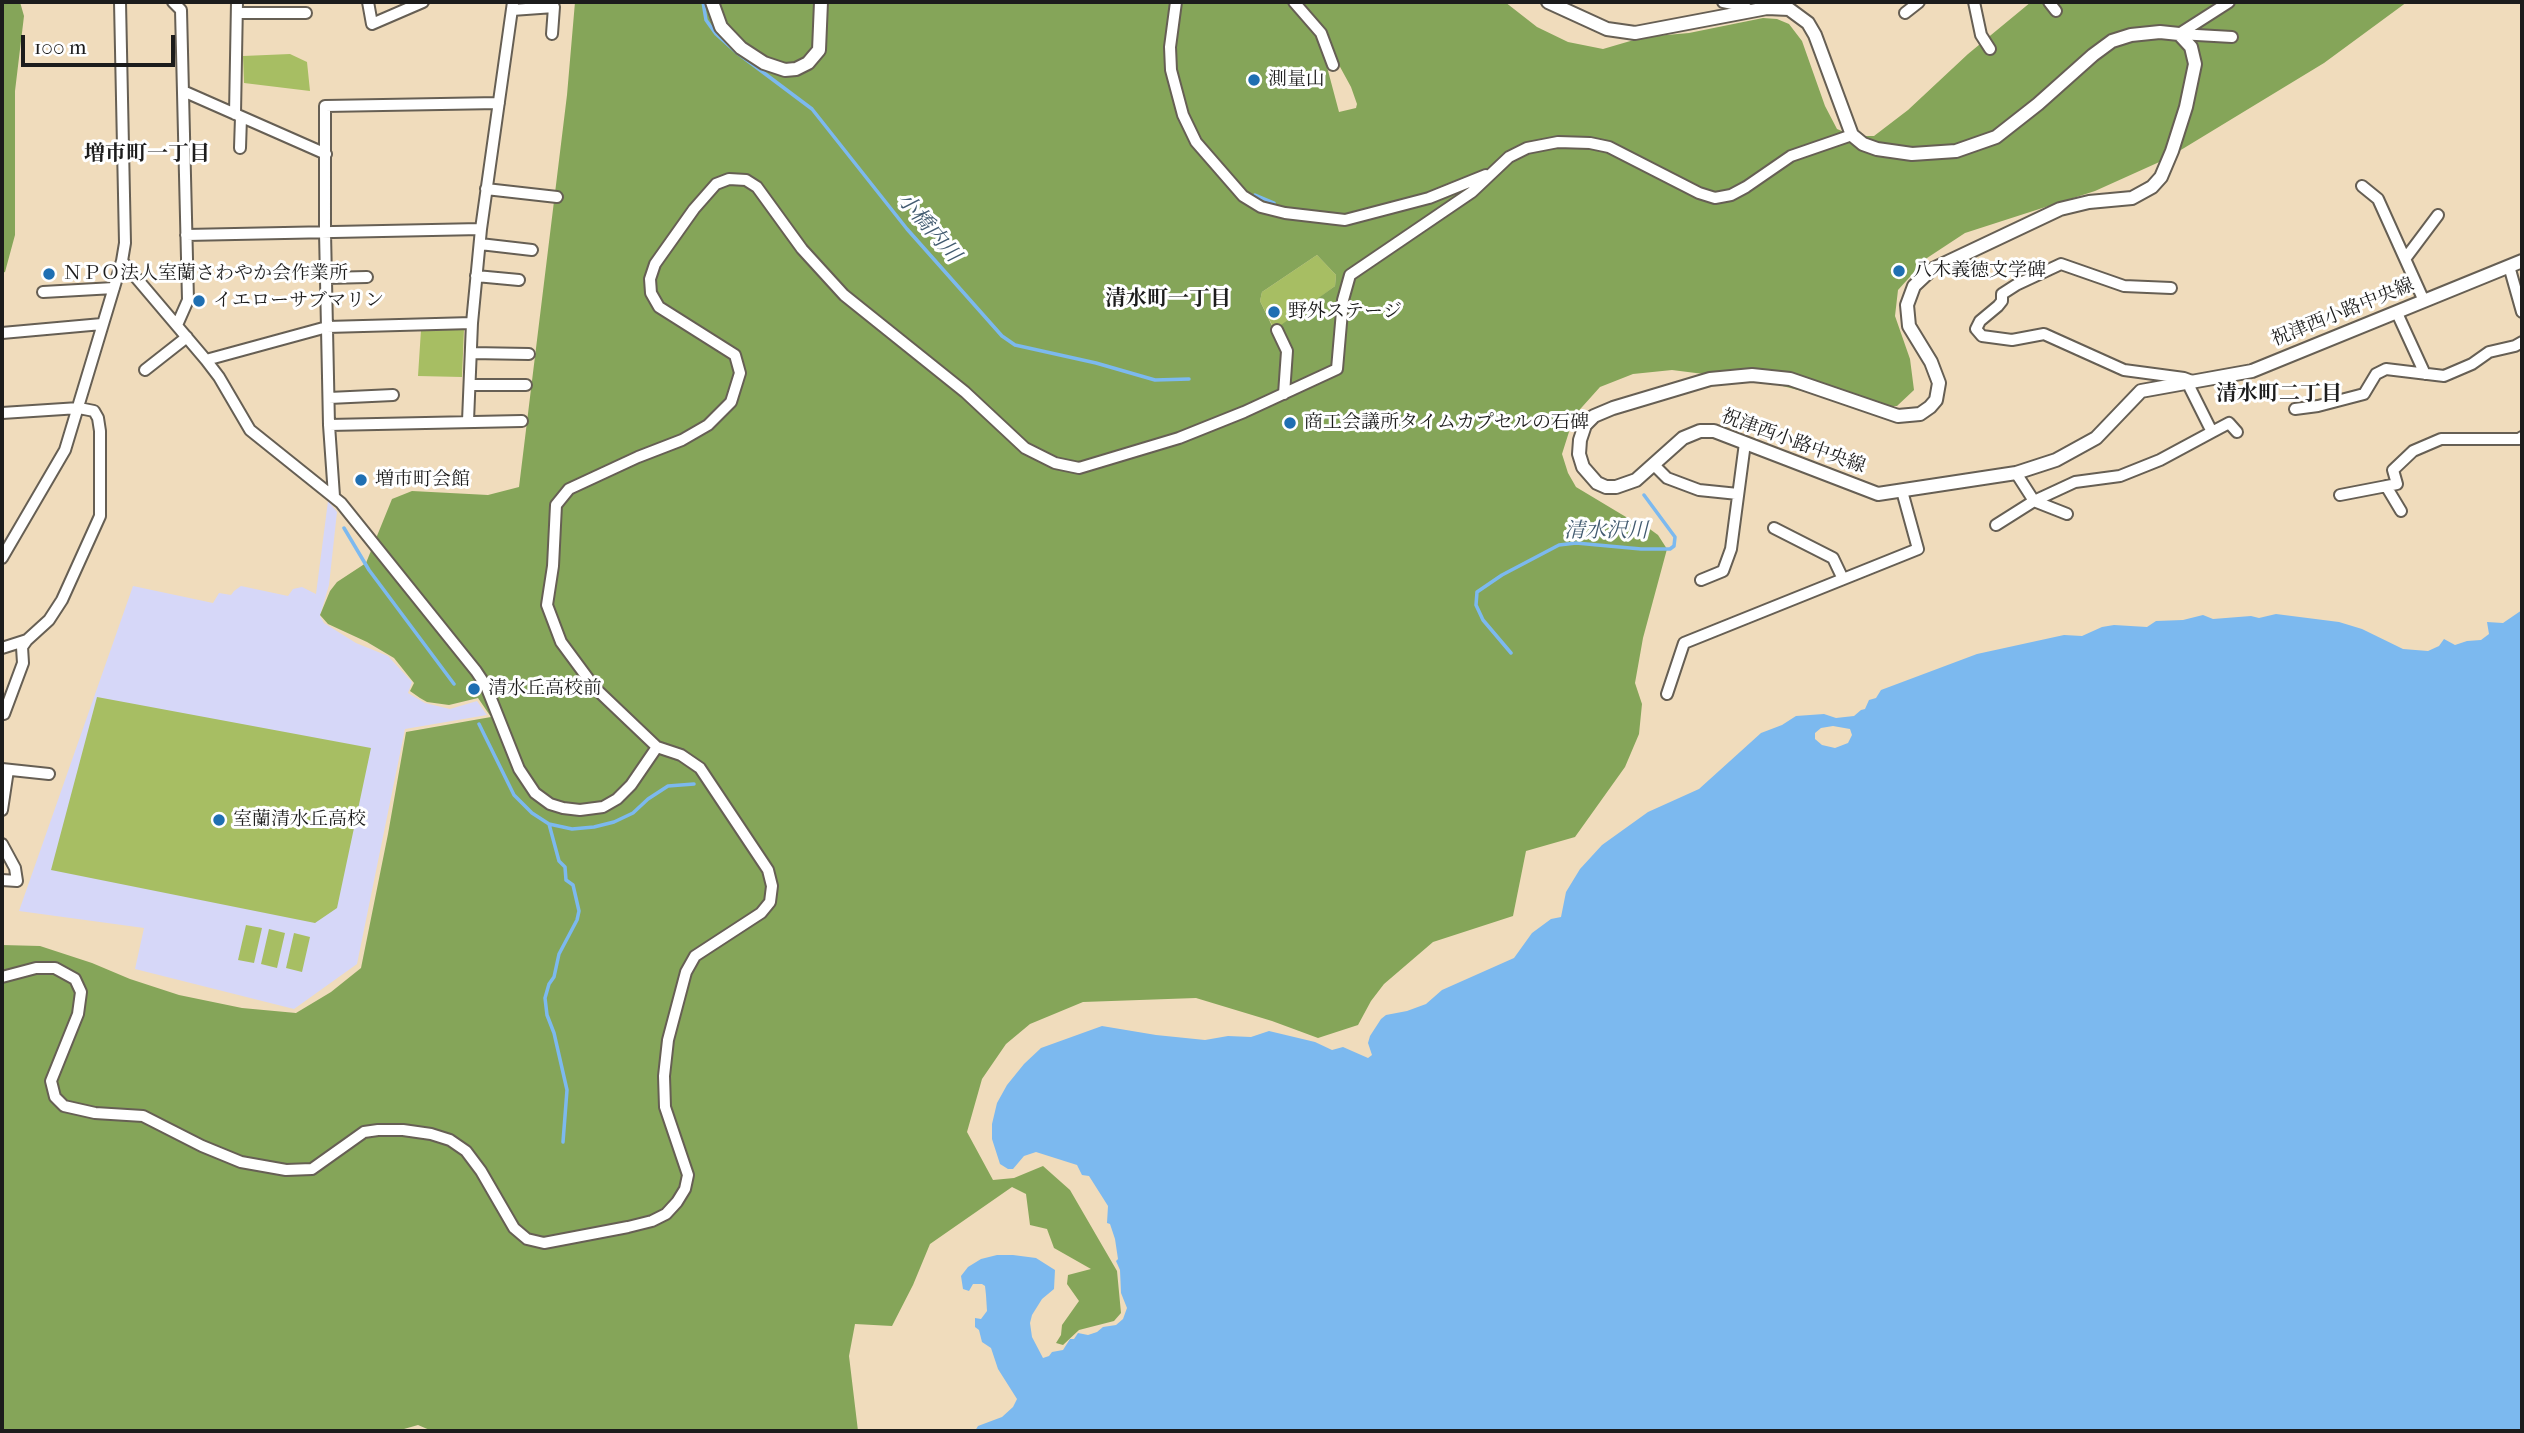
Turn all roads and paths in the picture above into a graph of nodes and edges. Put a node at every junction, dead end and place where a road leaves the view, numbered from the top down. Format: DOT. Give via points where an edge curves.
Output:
graph roads {
  1 [pos="120,2"];
  2 [pos="173,2"];
  3 [pos="369,2"];
  4 [pos="423,2"];
  5 [pos="712,2"];
  6 [pos="821,2"];
  7 [pos="1176,2"];
  8 [pos="1294,2"];
  9 [pos="1548,2"];
  10 [pos="1723,2"];
  11 [pos="1919,2"];
  12 [pos="1974,2"];
  13 [pos="2230,2"];
  14 [pos="406,5"];
  15 [pos="1791,5"];
  16 [pos="513,6"];
  17 [pos="237,7"];
  18 [pos="1751,11"];
  19 [pos="306,13"];
  20 [pos="1905,13"];
  21 [pos="552,34"];
  22 [pos="2179,34"];
  23 [pos="2232,37"];
  24 [pos="1990,49"];
  25 [pos="1333,65"];
  26 [pos="183,91"];
  27 [pos="499,103"];
  28 [pos="238,116"];
  29 [pos="1852,135"];
  30 [pos="240,148"];
  31 [pos="326,154"];
  32 [pos="1492,173"];
  33 [pos="2362,186"];
  34 [pos="486,189"];
  35 [pos="557,197"];
  36 [pos="2438,215"];
  37 [pos="481,229"];
  38 [pos="325,232"];
  39 [pos="186,235"];
  40 [pos="480,244"];
  41 [pos="532,250"];
  42 [pos="2405,259"];
  43 [pos="122,261"];
  44 [pos="2522,261"];
  45 [pos="2509,266"];
  46 [pos="367,276"];
  47 [pos="477,276"];
  48 [pos="326,278"];
  49 [pos="519,281"];
  50 [pos="114,288"];
  51 [pos="2171,288"];
  52 [pos="43,292"];
  53 [pos="2424,301"];
  54 [pos="2522,312"];
  55 [pos="2397,313"];
  56 [pos="472,323"];
  57 [pos="102,324"];
  58 [pos="177,325"];
  59 [pos="327,327"];
  60 [pos="1277,330"];
  61 [pos="2,333"];
  62 [pos="187,337"];
  63 [pos="2522,342"];
  64 [pos="471,353"];
  65 [pos="529,354"];
  66 [pos="206,360"];
  67 [pos="145,370"];
  68 [pos="2425,374"];
  69 [pos="2192,382"];
  70 [pos="526,384"];
  71 [pos="471,385"];
  72 [pos="1284,394"];
  73 [pos="393,395"];
  74 [pos="328,398"];
  75 [pos="79,408"];
  76 [pos="2295,409"];
  77 [pos="2,412"];
  78 [pos="467,421"];
  79 [pos="522,421"];
  80 [pos="329,425"];
  81 [pos="2212,432"];
  82 [pos="2237,432"];
  83 [pos="2522,437"];
  84 [pos="1745,443"];
  85 [pos="1655,466"];
  86 [pos="2017,473"];
  87 [pos="2386,486"];
  88 [pos="1902,491"];
  89 [pos="1738,494"];
  90 [pos="2340,495"];
  91 [pos="334,496"];
  92 [pos="2034,501"];
  93 [pos="2401,511"];
  94 [pos="2067,514"];
  95 [pos="1996,525"];
  96 [pos="1774,528"];
  97 [pos="2,558"];
  98 [pos="1701,579"];
  99 [pos="1843,579"];
  100 [pos="1687,629"];
  101 [pos="27,640"];
  102 [pos="1684,643"];
  103 [pos="2,648"];
  104 [pos="1667,694"];
  105 [pos="4,714"];
  106 [pos="657,747"];
  107 [pos="5,769"];
  108 [pos="49,774"];
  109 [pos="2,810"];
  110 [pos="2,845"];
  111 [pos="2,880"];
  112 [pos="2,977"];
  1 -- 43 [label="street"];
  2 -- 26 [label="street" via="181,10"];
  3 -- 14 [label="street" via="372,24"];
  4 -- 14 [label="street"];
  5 -- 6 [label="main road" via="721,27 741,48 785,70 808,64 819,50"];
  7 -- 32 [label="street" via="1171,70 1183,116 1196,142 1243,196 1261,207 1345,220 1429,198"];
  8 -- 25 [label="street" via="1321,33"];
  9 -- 18 [label="main road" via="1607,29 1635,33"];
  10 -- 18 [label="street"];
  11 -- 20 [label="street"];
  12 -- 24 [label="street" via="1981,36"];
  13 -- 22 [label="street"];
  15 -- 18 [label="main road"];
  15 -- 29 [label="main road" via="1815,35"];
  16 -- 21 [label="street" via="554,7"];
  16 -- 27 [label="street"];
  17 -- 19 [label="street"];
  17 -- 28 [label="street"];
  22 -- 23 [label="street"];
  22 -- 29 [label="main road" via="2131,35 2112,41 1996,137 1968,148 1893,152 1863,144"];
  22 -- 85 [label="main road, 祝津西小路中央線" via="2191,47 2195,64 2172,151 2152,187 2132,198 2060,209 1931,270 1914,286 1907,304 1909,326 1939,383 1930,407 1920,414 1898,416 1790,379 1752,375 1710,379 1625,404 1594,416 1585,425 1579,454 1597,483 1616,486 1636,480"];
  26 -- 28 [label="street"];
  26 -- 39 [label="street"];
  27 -- 31 [label="street" via="325,106"];
  27 -- 34 [label="street"];
  28 -- 30 [label="street"];
  28 -- 31 [label="street"];
  29 -- 32 [label="street" via="1791,156 1746,187 1715,198 1609,147 1590,143 1558,142 1527,148"];
  31 -- 38 [label="street"];
  32 -- 72 [label="street" via="1472,192 1350,275 1343,300 1337,369"];
  33 -- 42 [label="street" via="2378,199"];
  34 -- 35 [label="street"];
  34 -- 37 [label="street"];
  36 -- 42 [label="street"];
  37 -- 38 [label="street"];
  37 -- 40 [label="street"];
  38 -- 39 [label="street"];
  38 -- 48 [label="street"];
  39 -- 58 [label="street" via="188,300"];
  40 -- 41 [label="street"];
  40 -- 47 [label="street"];
  42 -- 53 [label="street"];
  43 -- 50 [label="street"];
  43 -- 58 [label="street"];
  44 -- 45 [label="main road, 祝津西小路中央線"];
  45 -- 53 [label="main road, 祝津西小路中央線"];
  45 -- 54 [label="street"];
  46 -- 48 [label="street"];
  47 -- 49 [label="street"];
  47 -- 56 [label="street"];
  48 -- 59 [label="street"];
  50 -- 52 [label="street"];
  50 -- 57 [label="street"];
  51 -- 69 [label="street" via="2124,286 2061,264 2002,293 2002,301 1976,329 1982,336 2012,340 2044,334 2124,370"];
  53 -- 55 [label="main road, 祝津西小路中央線"];
  55 -- 68 [label="street"];
  55 -- 69 [label="main road, 祝津西小路中央線" via="2252,371"];
  56 -- 59 [label="street"];
  56 -- 64 [label="street"];
  57 -- 61 [label="street"];
  57 -- 75 [label="street"];
  58 -- 62 [label="street"];
  59 -- 66 [label="street"];
  59 -- 74 [label="street"];
  60 -- 72 [label="street" via="1287,351"];
  62 -- 66 [label="street"];
  62 -- 67 [label="street"];
  63 -- 68 [label="street" via="2489,352 2444,376"];
  64 -- 65 [label="street"];
  64 -- 71 [label="street"];
  66 -- 91 [label="street" via="250,430"];
  68 -- 76 [label="street" via="2386,369 2376,374 2364,394"];
  69 -- 81 [label="street" via="2190,388"];
  69 -- 86 [label="main road, 祝津西小路中央線" via="2141,391 2096,438 2056,460"];
  70 -- 71 [label="street"];
  71 -- 78 [label="street"];
  72 -- 106 [label="street" via="1123,456 1079,468 1055,463 1025,448 845,295 802,249 757,187 746,180 716,184 655,264 651,293 659,307 734,355 740,373 731,402 708,425 682,440 569,489 556,505 554,522 547,605 561,642 595,688"];
  73 -- 74 [label="street"];
  74 -- 80 [label="street"];
  75 -- 77 [label="street"];
  75 -- 97 [label="street" via="65,450"];
  75 -- 101 [label="street" via="94,411 98,418 100,516 62,600"];
  78 -- 79 [label="street"];
  78 -- 80 [label="street"];
  80 -- 91 [label="street"];
  81 -- 82 [label="street" via="2229,423"];
  81 -- 92 [label="street" via="2120,476 2075,482"];
  83 -- 87 [label="street" via="2441,439 2413,451 2393,470 2396,484"];
  84 -- 85 [label="main road, 祝津西小路中央線" via="1714,431 1700,431 1683,438"];
  84 -- 88 [label="main road, 祝津西小路中央線" via="1878,494"];
  84 -- 89 [label="street"];
  85 -- 89 [label="street" via="1667,478 1699,490"];
  86 -- 88 [label="main road, 祝津西小路中央線"];
  86 -- 92 [label="street"];
  87 -- 90 [label="street"];
  87 -- 93 [label="street"];
  88 -- 99 [label="street" via="1918,549"];
  89 -- 98 [label="street" via="1724,571"];
  91 -- 106 [label="street" via="476,671 519,769 535,793 563,808 603,807 623,795"];
  92 -- 94 [label="street"];
  92 -- 95 [label="street"];
  96 -- 99 [label="street" via="1833,558"];
  99 -- 102 [label="street"];
  100 -- 102 [label="street"];
  101 -- 103 [label="street"];
  101 -- 105 [label="street"];
  102 -- 104 [label="street"];
  106 -- 112 [label="street" via="700,768 768,870 772,886 770,902 761,913 695,956 686,972 668,1040 664,1076 666,1107 688,1175 677,1202 652,1221 544,1243 527,1239 513,1228 466,1152 441,1137 403,1130 364,1132 312,1169 286,1170 241,1161 143,1116 64,1106 55,1097 51,1081 78,1014 81,992 75,979 55,968"];
  107 -- 108 [label="street"];
  107 -- 109 [label="street"];
  110 -- 111 [label="street" via="17,881"];
}
